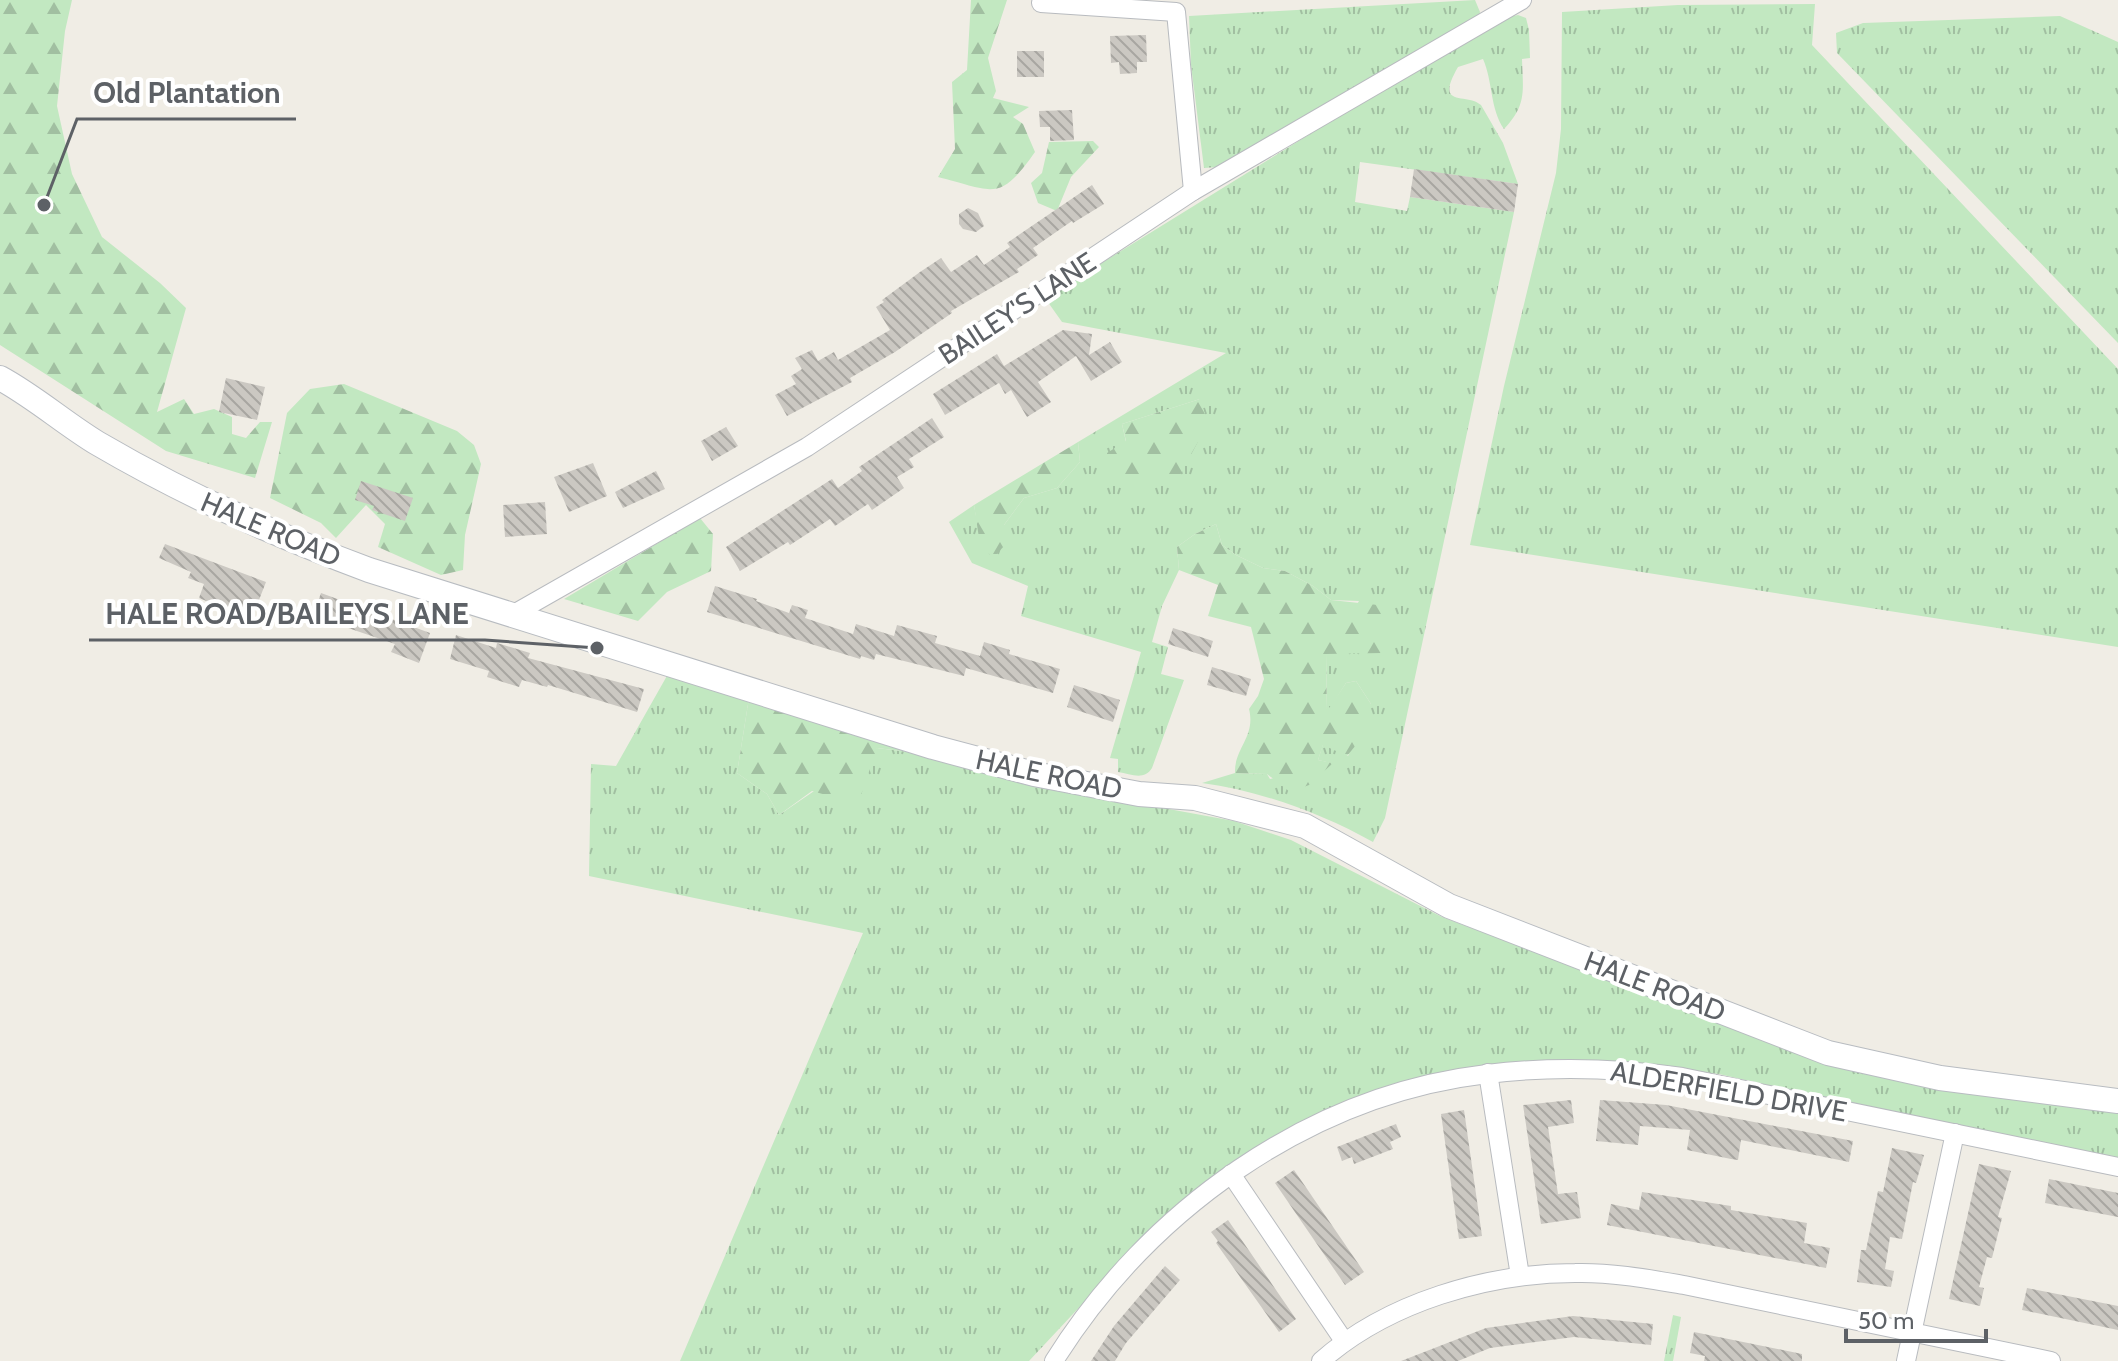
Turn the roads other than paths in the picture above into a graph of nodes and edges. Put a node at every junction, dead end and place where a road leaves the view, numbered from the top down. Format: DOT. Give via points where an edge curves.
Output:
graph roads {
  1 [pos="1522,0"];
  2 [pos="1041,3"];
  3 [pos="1193,191"];
  4 [pos="0,378"];
  5 [pos="512,615"];
  6 [pos="1488,1073"];
  7 [pos="2118,1101"];
  8 [pos="1955,1133"];
  9 [pos="2118,1167"];
  10 [pos="1231,1174"];
  11 [pos="1520,1276"];
  12 [pos="1912,1331"];
  13 [pos="1344,1341"];
  14 [pos="1054,1361"];
  15 [pos="1321,1361"];
  16 [pos="1906,1361"];
  17 [pos="2051,1361"];
  1 -- 3 [label="street, BAILEY'S LANE"];
  2 -- 3 [label="street" via="1176,12"];
  3 -- 5 [label="street, BAILEY'S LANE" via="807,447"];
  4 -- 5 [label="street, HALE ROAD" via="177,489 305,546"];
  5 -- 7 [label="street, HALE ROAD" via="1019,770 1139,794 1195,798 1305,826 1449,906 1828,1053 1940,1078"];
  6 -- 8 [label="street, ALDERFIELD DRIVE" via="1624,1069"];
  6 -- 10 [label="street, ALDERFIELD DRIVE" via="1374,1101 1298,1134"];
  6 -- 11 [label="street"];
  8 -- 9 [label="street, ALDERFIELD DRIVE"];
  8 -- 12 [label="street"];
  10 -- 13 [label="street"];
  10 -- 14 [label="street, ALDERFIELD DRIVE" via="1184,1209 1123,1269"];
  11 -- 12 [label="street" via="1577,1273 1652,1279"];
  11 -- 13 [label="street" via="1432,1300"];
  12 -- 16 [label="street"];
  12 -- 17 [label="street"];
  13 -- 15 [label="street"];
}
